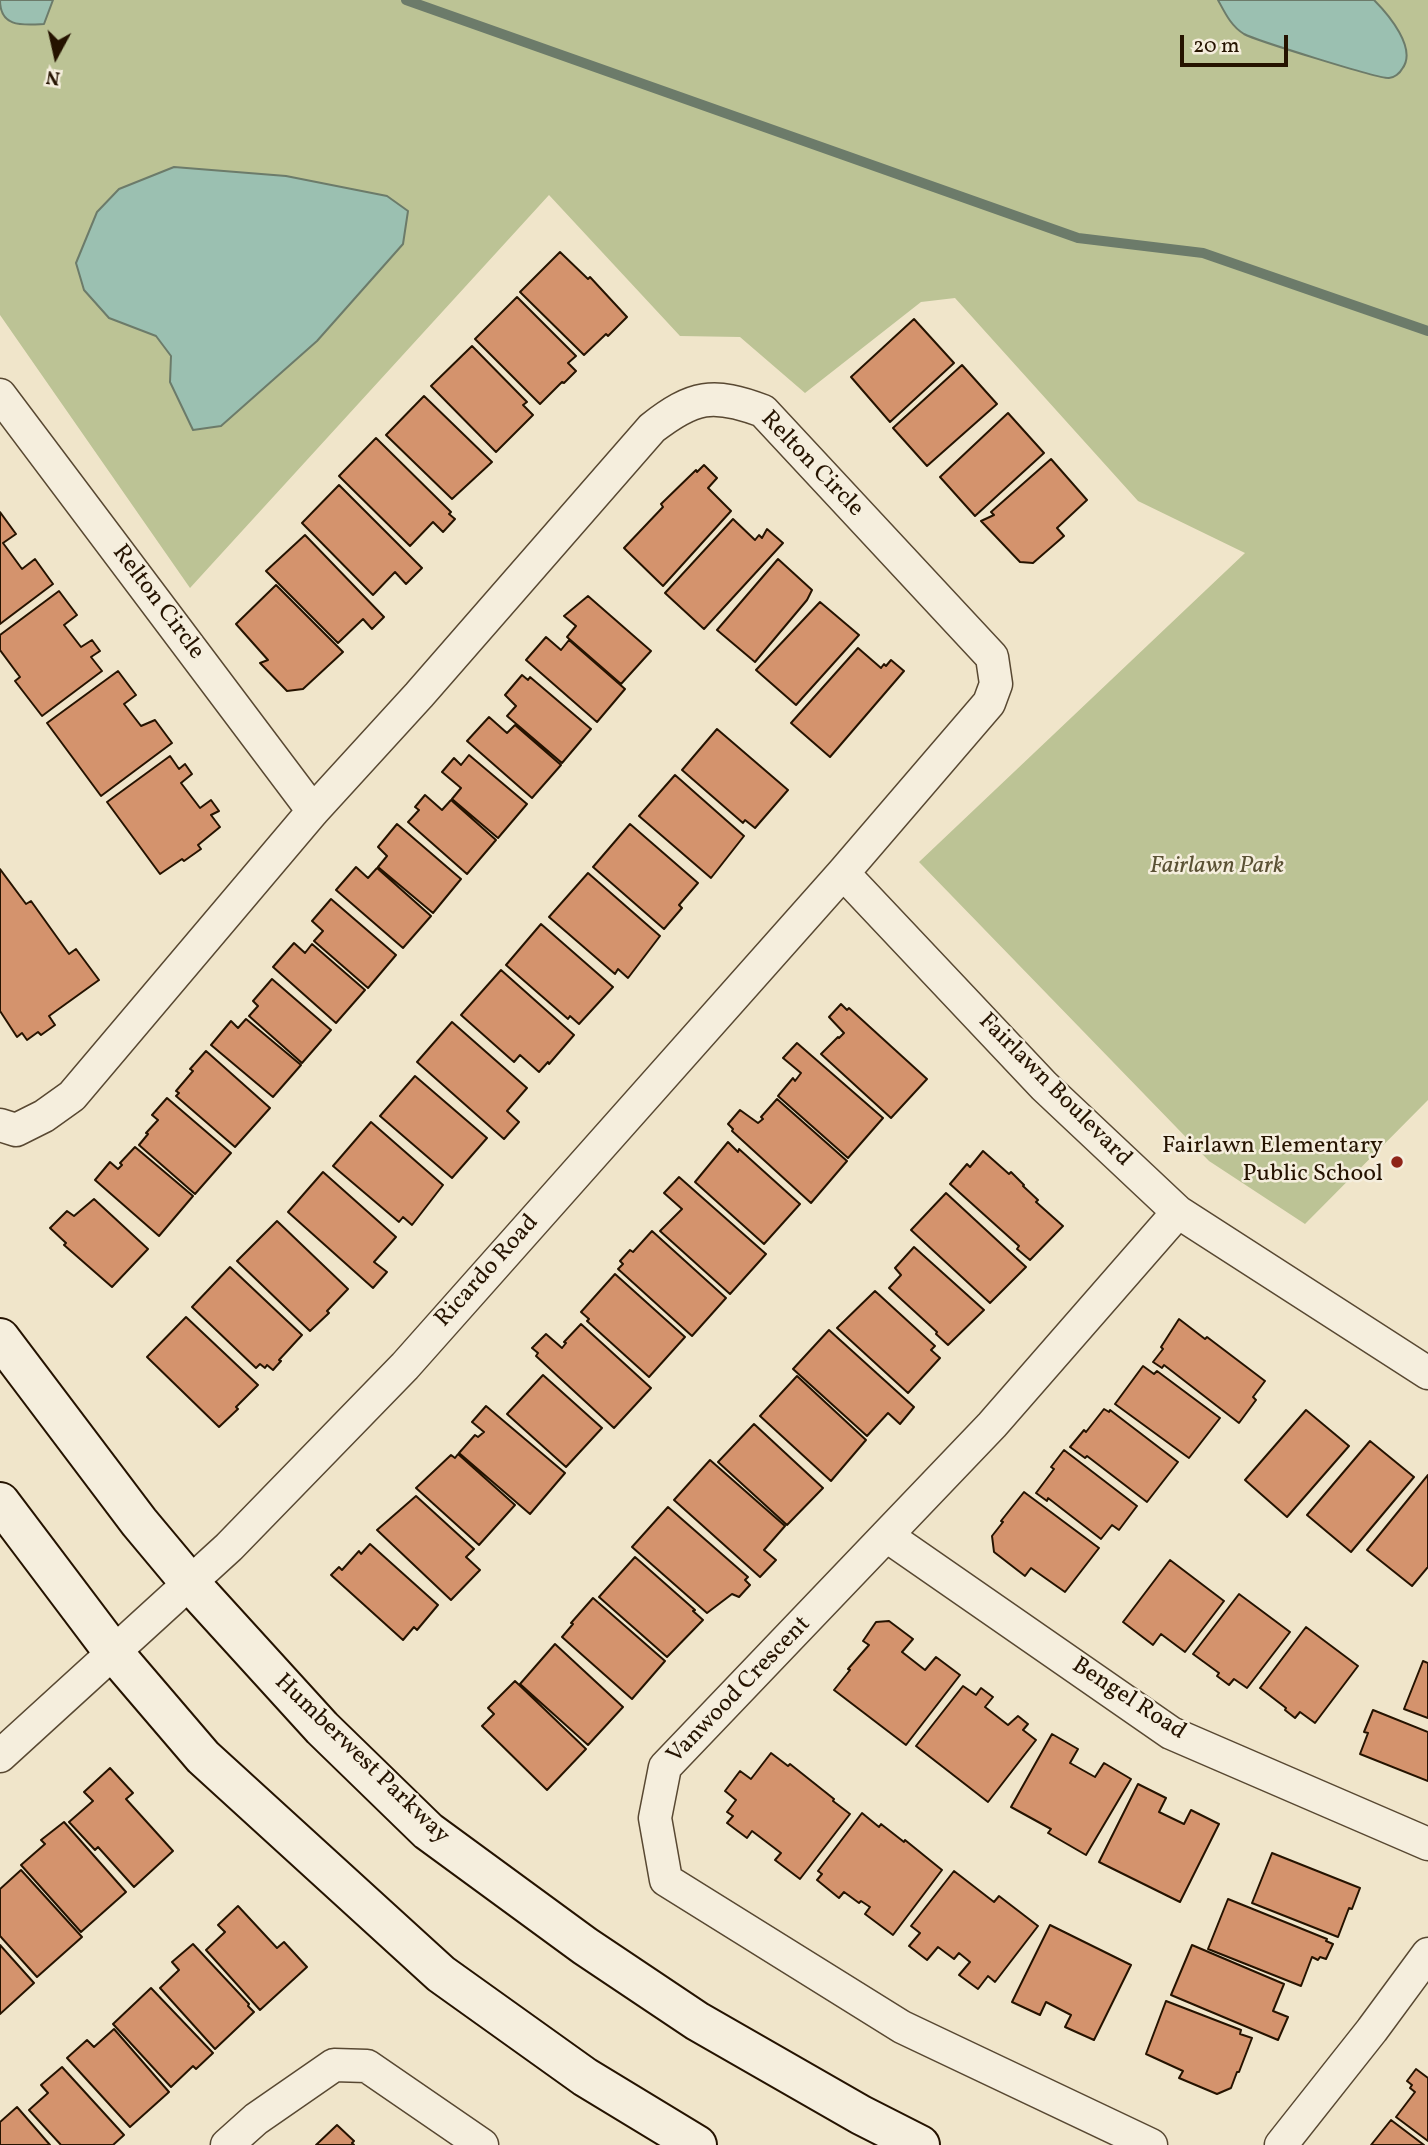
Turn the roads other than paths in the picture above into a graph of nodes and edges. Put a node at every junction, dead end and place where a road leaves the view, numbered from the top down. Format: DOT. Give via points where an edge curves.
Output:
graph roads {
  1 [pos="0,395"];
  2 [pos="313,811"];
  3 [pos="844,873"];
  4 [pos="0,1125"];
  5 [pos="1178,1212"];
  6 [pos="0,1338"];
  7 [pos="1428,1373"];
  8 [pos="0,1502"];
  9 [pos="887,1536"];
  10 [pos="190,1583"];
  11 [pos="114,1653"];
  12 [pos="0,1756"];
  13 [pos="1428,1844"];
  14 [pos="1428,1954"];
  15 [pos="227,2145"];
  16 [pos="482,2145"];
  17 [pos="697,2145"];
  18 [pos="920,2145"];
  19 [pos="1151,2145"];
  20 [pos="1281,2145"];
  1 -- 2 [label="street, Relton Circle"];
  2 -- 3 [label="street, Relton Circle" via="652,428 675,410 704,400 734,400 763,411 992,657 996,684 989,703"];
  2 -- 4 [label="street, Relton Circle" via="72,1096 16,1130"];
  3 -- 5 [label="street, Fairlawn Boulevard" via="1044,1086"];
  3 -- 10 [label="street, Ricardo Road" via="405,1366"];
  5 -- 7 [label="street, Fairlawn Boulevard"];
  5 -- 9 [label="street, Vanwood Crescent" via="992,1425"];
  6 -- 10 [label="main road, Humberwest Parkway"];
  8 -- 11 [label="main road"];
  9 -- 13 [label="street, Bengel Road" via="1171,1732"];
  9 -- 19 [label="street, Vanwood Crescent" via="665,1767 655,1818 666,1880 902,2027"];
  10 -- 11 [label="street, Ricardo Road"];
  10 -- 18 [label="main road, Humberwest Parkway" via="322,1728 428,1831 697,2021"];
  11 -- 12 [label="street, Ricardo Road"];
  11 -- 17 [label="main road" via="203,1757 441,1974 585,2077"];
  14 -- 20 [label="street"];
  15 -- 16 [label="street" via="334,2065 367,2066"];
}
